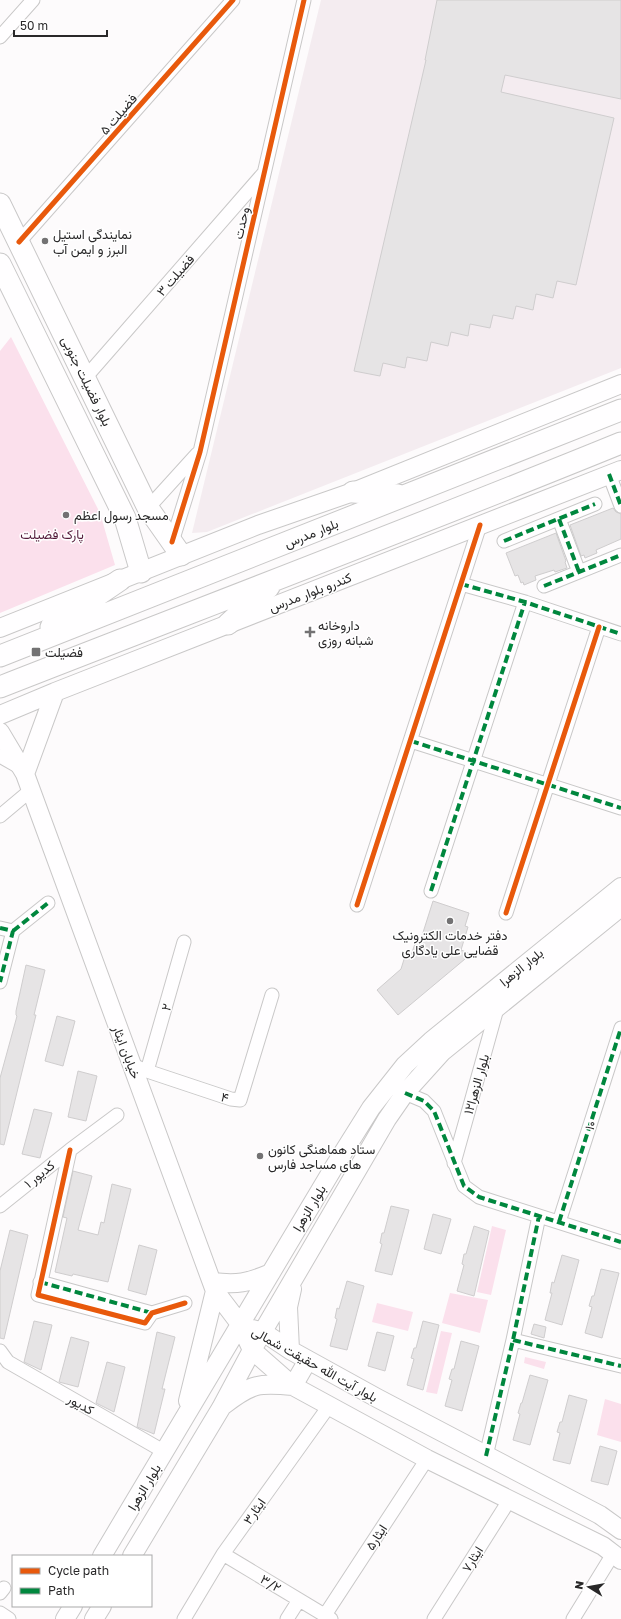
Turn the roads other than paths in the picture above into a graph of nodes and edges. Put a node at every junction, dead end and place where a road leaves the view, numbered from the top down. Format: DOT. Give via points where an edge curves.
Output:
graph roads {
  1 [pos="33,0"];
  2 [pos="233,0"];
  3 [pos="304,0"];
  4 [pos="0,37"];
  5 [pos="265,172"];
  6 [pos="0,204"];
  7 [pos="19,242"];
  8 [pos="0,266"];
  9 [pos="60,326"];
  10 [pos="36,337"];
  11 [pos="85,378"];
  12 [pos="621,384"];
  13 [pos="621,410"];
  14 [pos="594,421"];
  15 [pos="613,447"];
  16 [pos="200,452"];
  17 [pos="615,472"];
  18 [pos="353,492"];
  19 [pos="405,495"];
  20 [pos="596,504"];
  21 [pos="621,506"];
  22 [pos="148,508"];
  23 [pos="125,518"];
  24 [pos="559,519"];
  25 [pos="480,525"];
  26 [pos="504,541"];
  27 [pos="176,549"];
  28 [pos="621,555"];
  29 [pos="141,572"];
  30 [pos="579,572"];
  31 [pos="280,578"];
  32 [pos="120,580"];
  33 [pos="461,584"];
  34 [pos="544,586"];
  35 [pos="525,602"];
  36 [pos="228,624"];
  37 [pos="599,626"];
  38 [pos="0,628"];
  39 [pos="621,634"];
  40 [pos="21,648"];
  41 [pos="0,656"];
  42 [pos="0,688"];
  43 [pos="55,692"];
  44 [pos="0,715"];
  45 [pos="0,732"];
  46 [pos="411,741"];
  47 [pos="0,756"];
  48 [pos="473,761"];
  49 [pos="26,777"];
  50 [pos="548,785"];
  51 [pos="621,808"];
  52 [pos="0,816"];
  53 [pos="621,887"];
  54 [pos="431,891"];
  55 [pos="48,903"];
  56 [pos="357,905"];
  57 [pos="621,907"];
  58 [pos="506,913"];
  59 [pos="0,928"];
  60 [pos="13,931"];
  61 [pos="184,942"];
  62 [pos="0,982"];
  63 [pos="272,995"];
  64 [pos="498,1005"];
  65 [pos="621,1028"];
  66 [pos="130,1064"];
  67 [pos="147,1071"];
  68 [pos="405,1093"];
  69 [pos="116,1115"];
  70 [pos="70,1150"];
  71 [pos="454,1163"];
  72 [pos="0,1206"];
  73 [pos="539,1216"];
  74 [pos="559,1222"];
  75 [pos="621,1242"];
  76 [pos="271,1273"];
  77 [pos="294,1279"];
  78 [pos="214,1287"];
  79 [pos="185,1303"];
  80 [pos="240,1324"];
  81 [pos="263,1332"];
  82 [pos="513,1340"];
  83 [pos="252,1350"];
  84 [pos="290,1350"];
  85 [pos="0,1351"];
  86 [pos="308,1360"];
  87 [pos="621,1366"];
  88 [pos="293,1386"];
  89 [pos="329,1406"];
  90 [pos="221,1408"];
  91 [pos="183,1422"];
  92 [pos="165,1452"];
  93 [pos="486,1456"];
  94 [pos="427,1459"];
  95 [pos="510,1499"];
  96 [pos="621,1530"];
  97 [pos="107,1549"];
  98 [pos="223,1554"];
  99 [pos="127,1555"];
  100 [pos="131,1555"];
  101 [pos="617,1557"];
  102 [pos="298,1600"];
  103 [pos="72,1607"];
  104 [pos="101,1607"];
  105 [pos="0,1613"];
  106 [pos="328,1617"];
  107 [pos="8,1619"];
  108 [pos="65,1619"];
  109 [pos="94,1619"];
  110 [pos="184,1619"];
  111 [pos="287,1619"];
  112 [pos="434,1619"];
  113 [pos="573,1619"];
  1 -- 4 [label="street"];
  2 -- 7 [label="street, فضیلت ۵"];
  3 -- 5 [label="street, وحدت"];
  5 -- 11 [label="street, فضیلت ۳"];
  5 -- 16 [label="street, وحدت"];
  6 -- 7 [label="main road, بلوار فضیلت جنوبی"];
  7 -- 9 [label="main road, بلوار فضیلت جنوبی"];
  8 -- 10 [label="main road, بلوار فضیلت جنوبی"];
  9 -- 10 [label="main road"];
  9 -- 11 [label="main road, بلوار فضیلت جنوبی"];
  10 -- 23 [label="main road, بلوار فضیلت جنوبی"];
  11 -- 22 [label="main road, بلوار فضیلت جنوبی"];
  12 -- 18 [label="main road"];
  13 -- 14 [label="main road, بلوار مدرس"];
  14 -- 15 [label="main road"];
  14 -- 19 [label="main road, بلوار مدرس"];
  15 -- 31 [label="main road"];
  16 -- 22 [label="street"];
  16 -- 27 [label="street, وحدت"];
  17 -- 21 [label="street"];
  17 -- 25 [label="main road, کندرو بلوار مدرس"];
  18 -- 19 [label="main road"];
  18 -- 27 [label="main road" via="258,525"];
  19 -- 40 [label="main road, بلوار مدرس"];
  20 -- 24 [label="street"];
  22 -- 23 [label="main road" via="150,514 142,524 136,526"];
  22 -- 27 [label="main road, بلوار فضیلت جنوبی"];
  23 -- 29 [label="main road, بلوار فضیلت جنوبی"];
  24 -- 26 [label="street"];
  24 -- 30 [label="street"];
  25 -- 33 [label="street"];
  25 -- 36 [label="main road, کندرو بلوار مدرس"];
  27 -- 29 [label="main road"];
  28 -- 30 [label="street"];
  29 -- 32 [label="main road"];
  30 -- 34 [label="street"];
  31 -- 36 [label="main road"];
  31 -- 42 [label="main road"];
  32 -- 38 [label="main road"];
  32 -- 40 [label="main road"];
  33 -- 35 [label="street"];
  33 -- 46 [label="street"];
  35 -- 37 [label="street"];
  35 -- 48 [label="street"];
  36 -- 43 [label="main road, کندرو بلوار مدرس"];
  37 -- 39 [label="street"];
  37 -- 50 [label="street"];
  40 -- 41 [label="main road, بلوار مدرس"];
  43 -- 44 [label="main road, کندرو بلوار مدرس"];
  43 -- 49 [label="main road"];
  45 -- 49 [label="main road"];
  46 -- 48 [label="street"];
  46 -- 56 [label="street"];
  47 -- 49 [label="street"];
  48 -- 50 [label="street"];
  48 -- 54 [label="street"];
  49 -- 52 [label="street"];
  49 -- 66 [label="main road, خیابان ایثار"];
  50 -- 51 [label="street"];
  50 -- 58 [label="street"];
  53 -- 76 [label="main road, بلوار الزهرا" via="405,1065 371,1108"];
  55 -- 60 [label="street"];
  57 -- 64 [label="main road, بلوار الزهرا"];
  59 -- 60 [label="street"];
  60 -- 62 [label="street"];
  61 -- 67 [label="street, ۲"];
  63 -- 67 [label="street, ۴" via="240,1100"];
  64 -- 68 [label="main road, بلوار الزهرا" via="442,1052"];
  64 -- 71 [label="street, بلوار الزهرا۱۲"];
  65 -- 74 [label="street, ۱۰"];
  66 -- 67 [label="street, ۴"];
  66 -- 78 [label="main road, خیابان ایثار"];
  68 -- 71 [label="street" via="424,1101 434,1111"];
  68 -- 77 [label="main road, بلوار الزهرا" via="387,1119"];
  69 -- 70 [label="street, کدیور ۱"];
  70 -- 72 [label="street, کدیور ۱"];
  70 -- 79 [label="street" via="40,1282 152,1313"];
  71 -- 73 [label="street" via="464,1186 479,1197"];
  73 -- 74 [label="street"];
  73 -- 82 [label="street"];
  74 -- 75 [label="street"];
  76 -- 78 [label="main road" via="249,1282"];
  76 -- 80 [label="main road, بلوار الزهرا"];
  77 -- 81 [label="main road, بلوار الزهرا"];
  77 -- 84 [label="main road" via="288,1307"];
  78 -- 80 [label="main road, خیابان ایثار"];
  78 -- 91 [label="main road"];
  80 -- 81 [label="main road, بلوار آیت الله حقیقت شمالی"];
  80 -- 83 [label="main road, بلوار آیت الله حقیقت شمالی"];
  80 -- 91 [label="main road, بلوار الزهرا"];
  81 -- 83 [label="main road, بلوار الزهرا"];
  81 -- 84 [label="main road, بلوار آیت الله حقیقت شمالی"];
  82 -- 87 [label="street"];
  82 -- 93 [label="street"];
  83 -- 88 [label="main road, بلوار آیت الله حقیقت شمالی"];
  83 -- 90 [label="main road, بلوار الزهرا"];
  84 -- 86 [label="main road, بلوار آیت الله حقیقت شمالی"];
  85 -- 92 [label="street, کدیور" via="8,1362"];
  86 -- 88 [label="main road"];
  86 -- 93 [label="main road, بلوار آیت الله حقیقت شمالی"];
  88 -- 89 [label="main road, بلوار آیت الله حقیقت شمالی"];
  88 -- 90 [label="main road" via="254,1386"];
  89 -- 94 [label="main road, بلوار آیت الله حقیقت شمالی"];
  89 -- 98 [label="street, ایثار۳"];
  90 -- 100 [label="main road, بلوار الزهرا"];
  91 -- 92 [label="main road, بلوار الزهرا"];
  92 -- 97 [label="main road, بلوار الزهرا"];
  93 -- 96 [label="main road, بلوار آیت الله حقیقت شمالی" via="600,1515"];
  94 -- 95 [label="main road, بلوار آیت الله حقیقت شمالی"];
  94 -- 106 [label="street, ایثار۵"];
  95 -- 101 [label="main road, بلوار آیت الله حقیقت شمالی" via="603,1546"];
  95 -- 112 [label="street, ایثار۷"];
  97 -- 99 [label="main road"];
  98 -- 102 [label="street, ۳/۲"];
  98 -- 110 [label="street, ایثار۳"];
  101 -- 113 [label="street"];
  102 -- 106 [label="street, ۳/۲"];
  102 -- 111 [label="street"];
  103 -- 108 [label="main road"];
  104 -- 109 [label="main road"];
  105 -- 107 [label="street"];
}
